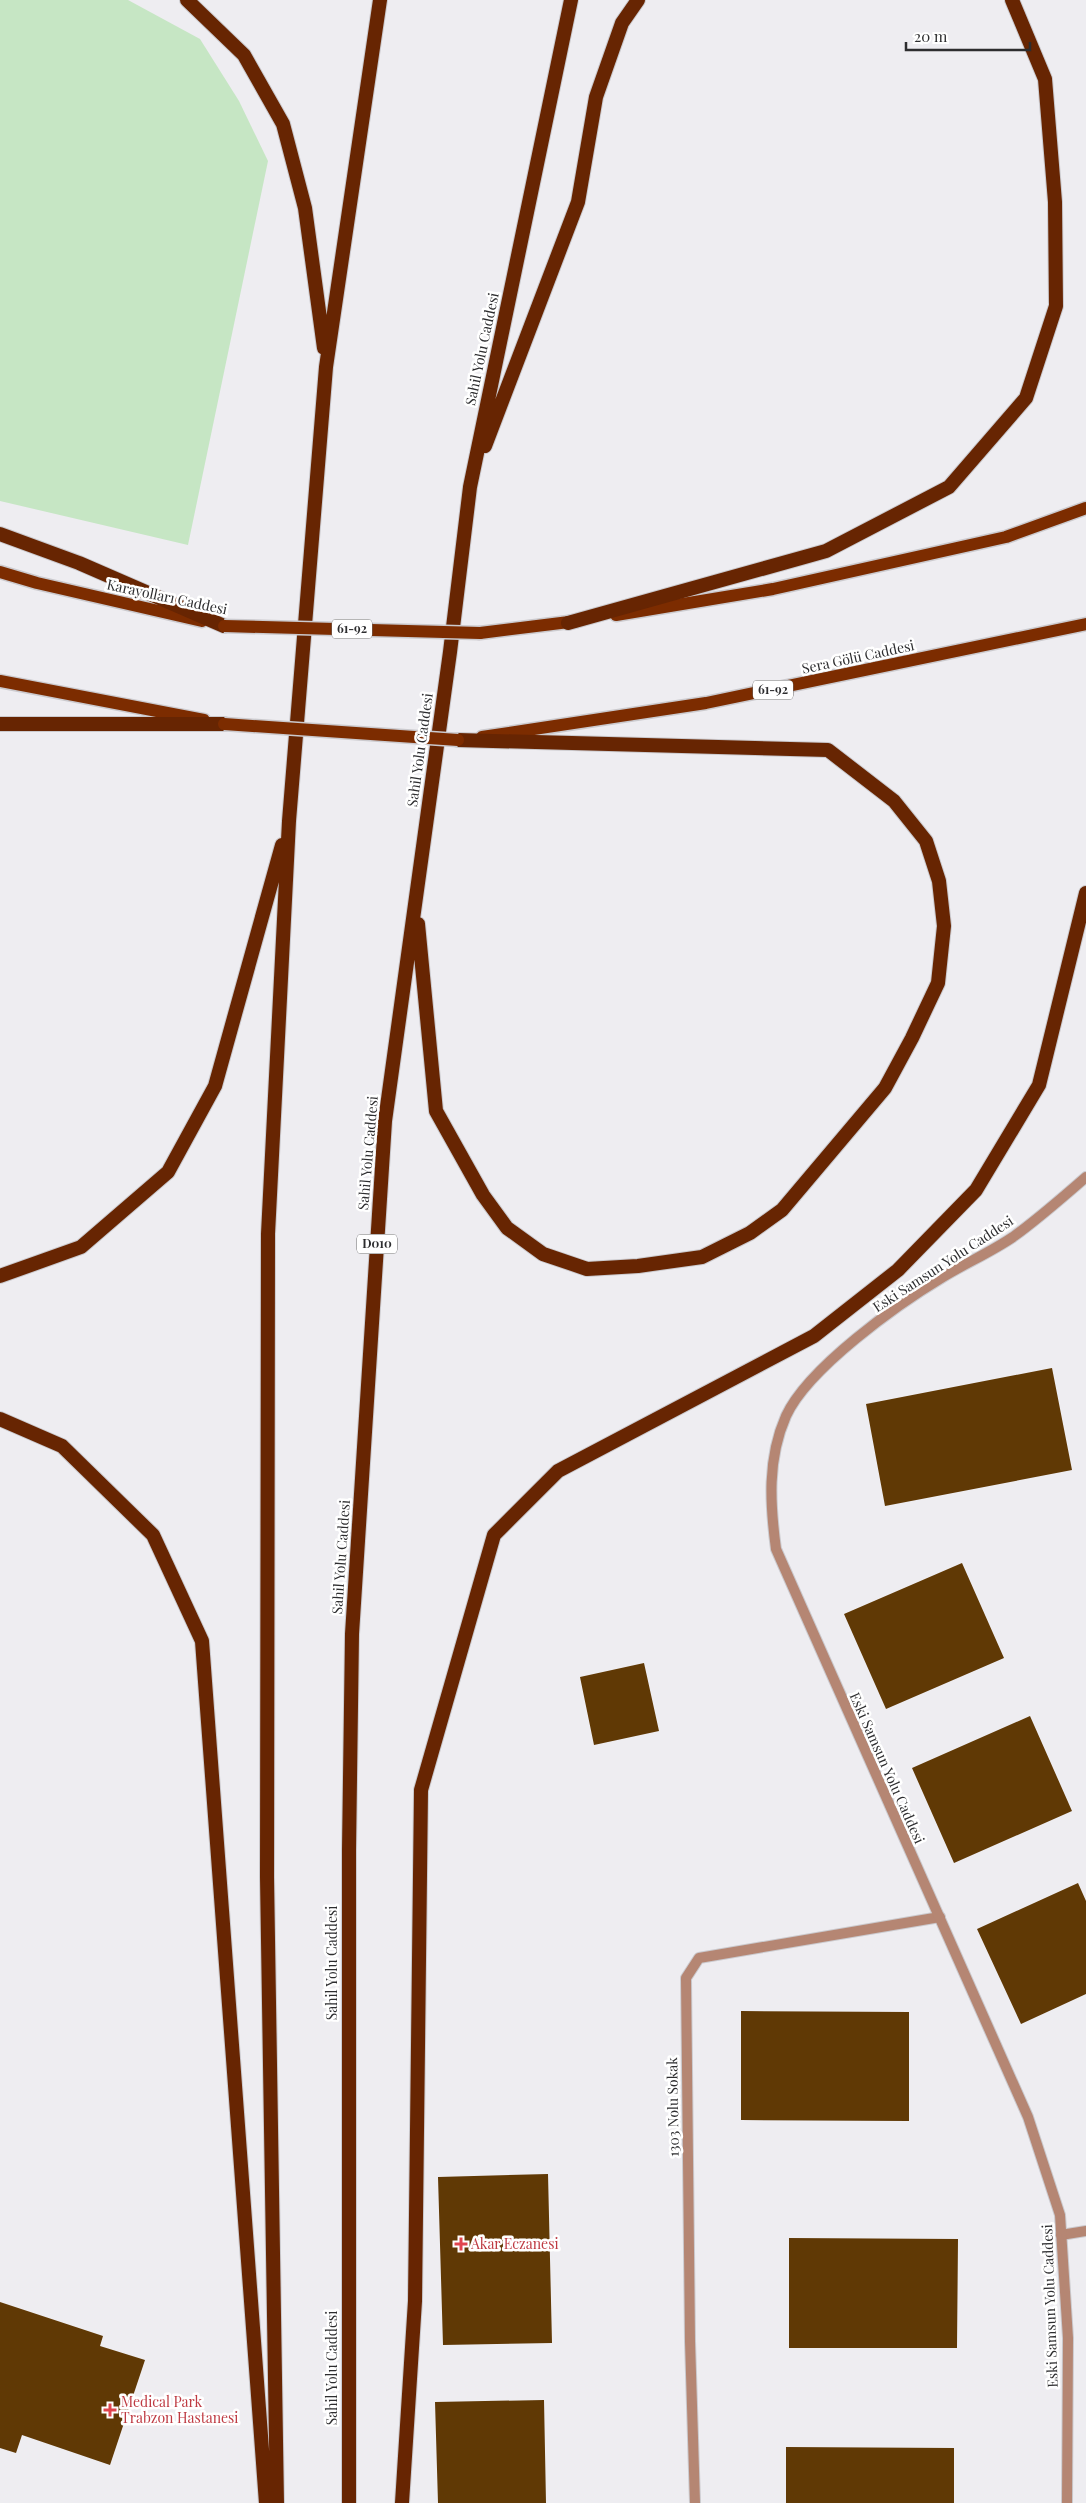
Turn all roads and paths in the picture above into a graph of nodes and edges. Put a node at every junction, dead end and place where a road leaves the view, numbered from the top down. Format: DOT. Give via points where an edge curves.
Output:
graph roads {
  1 [pos="187,0"];
  2 [pos="380,0"];
  3 [pos="571,0"];
  4 [pos="638,0"];
  5 [pos="1012,0"];
  6 [pos="326,367"];
  7 [pos="470,487"];
  8 [pos="1086,508"];
  9 [pos="0,534"];
  10 [pos="0,572"];
  11 [pos="568,623"];
  12 [pos="1086,624"];
  13 [pos="224,626"];
  14 [pos="0,681"];
  15 [pos="0,724"];
  16 [pos="224,724"];
  17 [pos="458,740"];
  18 [pos="289,821"];
  19 [pos="1086,893"];
  20 [pos="416,899"];
  21 [pos="1086,1178"];
  22 [pos="0,1276"];
  23 [pos="0,1418"];
  24 [pos="940,1917"];
  25 [pos="1086,2231"];
  26 [pos="1061,2235"];
  27 [pos="266,2503"];
  28 [pos="277,2503"];
  29 [pos="349,2503"];
  30 [pos="402,2503"];
  31 [pos="695,2503"];
  32 [pos="1067,2503"];
  1 -- 6 [label="highway" via="244,55 283,124 305,208"];
  2 -- 6 [label="highway"];
  3 -- 7 [label="highway, Sahil Yolu Caddesi / D010"];
  4 -- 7 [label="highway" via="622,23 596,97 578,202"];
  5 -- 11 [label="highway" via="1045,79 1055,202 1056,306 1026,398 949,487 826,552"];
  6 -- 18 [label="highway"];
  7 -- 20 [label="highway, Sahil Yolu Caddesi / D010"];
  8 -- 11 [label="main road, 61-92" via="1006,537 783,587"];
  9 -- 13 [label="highway" via="79,563"];
  10 -- 13 [label="main road, Karayolları Caddesi / 61-92"];
  11 -- 13 [label="main road, Karayolları Caddesi / 61-92, bridge" via="480,633"];
  12 -- 17 [label="main road, Sera Gölü Caddesi / 61-92" via="706,704"];
  14 -- 16 [label="main road, 61-92"];
  15 -- 16 [label="highway"];
  16 -- 17 [label="main road, 61-92, bridge"];
  17 -- 20 [label="highway" via="828,750 894,801 926,841 939,881 944,926 938,983 885,1088 782,1210 750,1233 702,1257 587,1269 543,1254 507,1228 483,1195 436,1111"];
  18 -- 22 [label="highway" via="215,1086 168,1172 81,1247"];
  18 -- 28 [label="highway" via="268,1234 267,1877"];
  19 -- 30 [label="highway" via="1039,1085 976,1190 898,1270 814,1336 558,1471 494,1534 421,1790 415,2301"];
  20 -- 29 [label="highway, Sahil Yolu Caddesi / D010" via="386,1121 352,1634"];
  21 -- 24 [label="street, Eski Samsun Yolu Caddesi" via="1012,1238 942,1277 866,1330 806,1384 786,1415 772,1461 771,1508 776,1550"];
  23 -- 27 [label="highway" via="62,1446 153,1535 202,1641"];
  24 -- 26 [label="street, Eski Samsun Yolu Caddesi" via="1028,2117 1060,2215"];
  24 -- 31 [label="street, 1303 Nolu Sokak" via="699,1958 686,1978"];
  25 -- 26 [label="street"];
  26 -- 32 [label="street, Eski Samsun Yolu Caddesi" via="1068,2338"];
}
